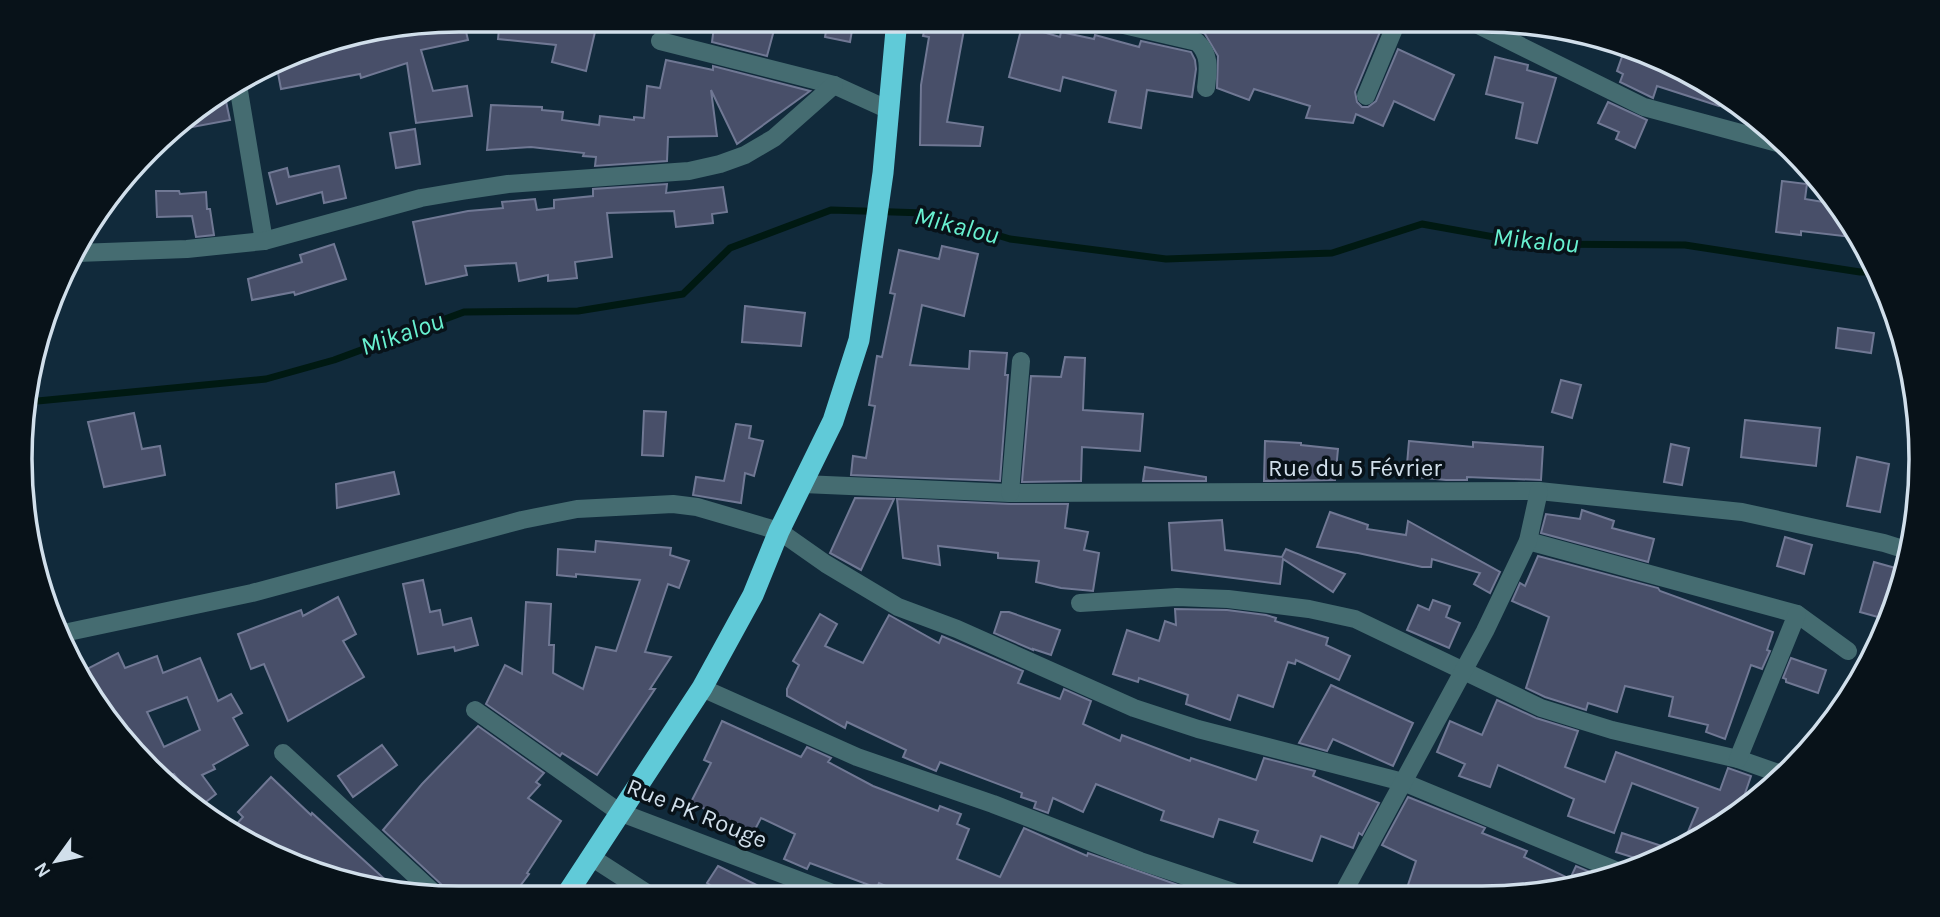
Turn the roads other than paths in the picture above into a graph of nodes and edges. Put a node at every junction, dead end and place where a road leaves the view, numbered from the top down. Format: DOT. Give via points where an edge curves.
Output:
graph roads {
  1 [pos="896,31"];
  2 [pos="1150,31"];
  3 [pos="1393,31"];
  4 [pos="1491,31"];
  5 [pos="660,41"];
  6 [pos="834,85"];
  7 [pos="1206,88"];
  8 [pos="239,92"];
  9 [pos="1366,96"];
  10 [pos="889,110"];
  11 [pos="1766,140"];
  12 [pos="264,242"];
  13 [pos="87,248"];
  14 [pos="1021,361"];
  15 [pos="803,484"];
  16 [pos="1539,491"];
  17 [pos="1010,493"];
  18 [pos="779,531"];
  19 [pos="1528,541"];
  20 [pos="1899,548"];
  21 [pos="1080,603"];
  22 [pos="1797,614"];
  23 [pos="69,633"];
  24 [pos="1848,651"];
  25 [pos="1466,671"];
  26 [pos="702,688"];
  27 [pos="475,710"];
  28 [pos="283,753"];
  29 [pos="1738,759"];
  30 [pos="1772,771"];
  31 [pos="1403,782"];
  32 [pos="620,812"];
  33 [pos="591,857"];
  34 [pos="1607,867"];
  35 [pos="424,884"];
  36 [pos="572,886"];
  37 [pos="636,886"];
  38 [pos="814,886"];
  39 [pos="1215,886"];
  40 [pos="1347,886"];
  1 -- 10 [label="highway"];
  2 -- 7 [label="street" via="1197,42 1205,50"];
  3 -- 9 [label="street"];
  4 -- 11 [label="street" via="1644,107"];
  5 -- 6 [label="street"];
  6 -- 10 [label="street"];
  6 -- 12 [label="street" via="775,138 720,164 689,171 508,184 421,198"];
  8 -- 12 [label="street"];
  10 -- 15 [label="highway" via="859,340 833,421"];
  12 -- 13 [label="street" via="187,249"];
  14 -- 17 [label="street"];
  15 -- 17 [label="street, Rue du 5 Février"];
  15 -- 18 [label="highway"];
  16 -- 17 [label="street, Rue du 5 Février"];
  16 -- 19 [label="street"];
  16 -- 20 [label="street, Rue du 5 Février" via="1742,512"];
  18 -- 23 [label="street" via="719,512 673,504 577,509 252,593"];
  18 -- 26 [label="highway" via="753,594"];
  18 -- 31 [label="street" via="898,607 1134,708"];
  19 -- 22 [label="street"];
  19 -- 25 [label="street"];
  21 -- 25 [label="street" via="1177,597 1309,609 1355,619"];
  22 -- 24 [label="street"];
  22 -- 29 [label="street"];
  25 -- 29 [label="street" via="1541,708 1612,730"];
  25 -- 31 [label="street"];
  26 -- 32 [label="highway"];
  26 -- 39 [label="street" via="856,757"];
  27 -- 32 [label="street, Rue PK Rouge"];
  28 -- 35 [label="street"];
  29 -- 30 [label="street"];
  31 -- 34 [label="street"];
  31 -- 40 [label="street"];
  32 -- 33 [label="highway"];
  32 -- 38 [label="street, Rue PK Rouge"];
  33 -- 36 [label="highway"];
  33 -- 37 [label="street"];
}
